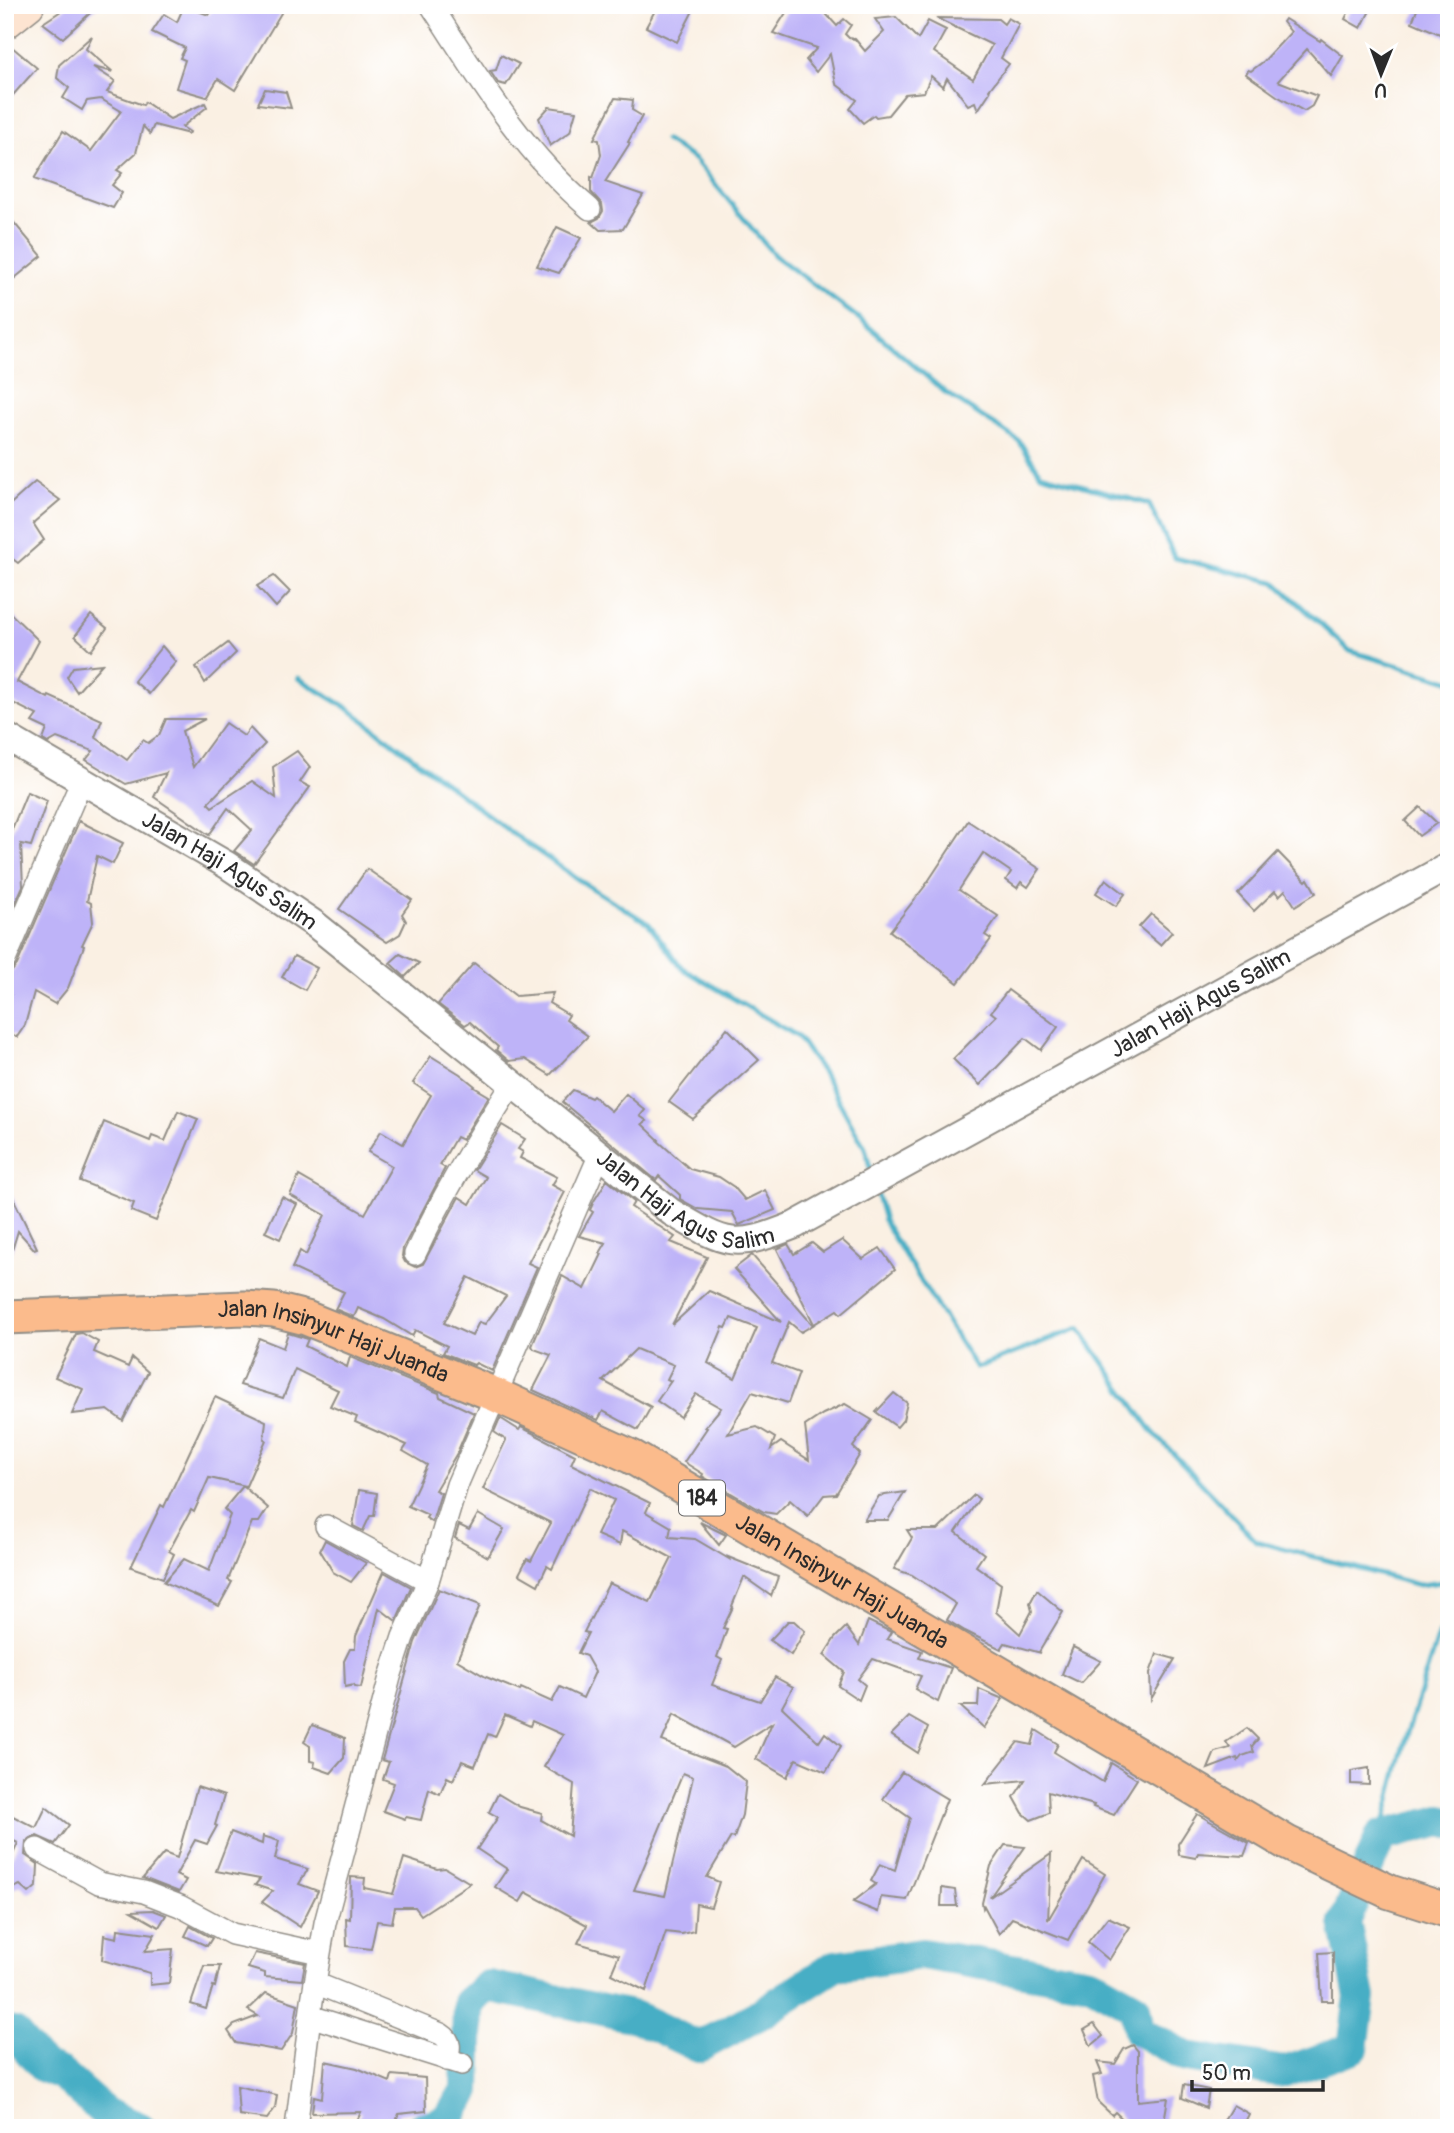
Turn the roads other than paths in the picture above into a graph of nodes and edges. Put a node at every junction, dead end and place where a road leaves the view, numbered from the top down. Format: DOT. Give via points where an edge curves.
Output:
graph roads {
  1 [pos="29,5"];
  2 [pos="431,5"];
  3 [pos="5,24"];
  4 [pos="590,209"];
  5 [pos="5,736"];
  6 [pos="82,780"];
  7 [pos="1449,866"];
  8 [pos="5,960"];
  9 [pos="513,1083"];
  10 [pos="600,1154"];
  11 [pos="415,1254"];
  12 [pos="5,1317"];
  13 [pos="496,1395"];
  14 [pos="327,1526"];
  15 [pos="428,1581"];
  16 [pos="37,1849"];
  17 [pos="1449,1911"];
  18 [pos="319,1953"];
  19 [pos="315,1983"];
  20 [pos="310,2016"];
  21 [pos="296,2128"];
  1 -- 3 [label="main road"];
  2 -- 4 [label="street" via="518,134"];
  5 -- 6 [label="street, Jalan Haji Agus Salim"];
  6 -- 8 [label="street"];
  6 -- 9 [label="street, Jalan Haji Agus Salim" via="276,897"];
  7 -- 10 [label="street, Jalan Haji Agus Salim" via="766,1237 734,1242 708,1233 671,1212"];
  9 -- 10 [label="street, Jalan Haji Agus Salim"];
  9 -- 11 [label="street" via="465,1158"];
  10 -- 13 [label="street"];
  12 -- 13 [label="main road, Jalan Insinyur Haji Juanda / 184" via="274,1310 306,1318"];
  13 -- 15 [label="street" via="457,1485"];
  13 -- 17 [label="main road, Jalan Insinyur Haji Juanda / 184" via="632,1457 1275,1836 1390,1892"];
  14 -- 15 [label="street"];
  15 -- 18 [label="street" via="390,1677"];
  16 -- 18 [label="street" via="99,1883 156,1897 232,1934"];
  18 -- 19 [label="street"];
  19 -- 20 [label="street"];
  19 -- 20 [label="street" via="441,2034 454,2062"];
  20 -- 21 [label="street"];
}
